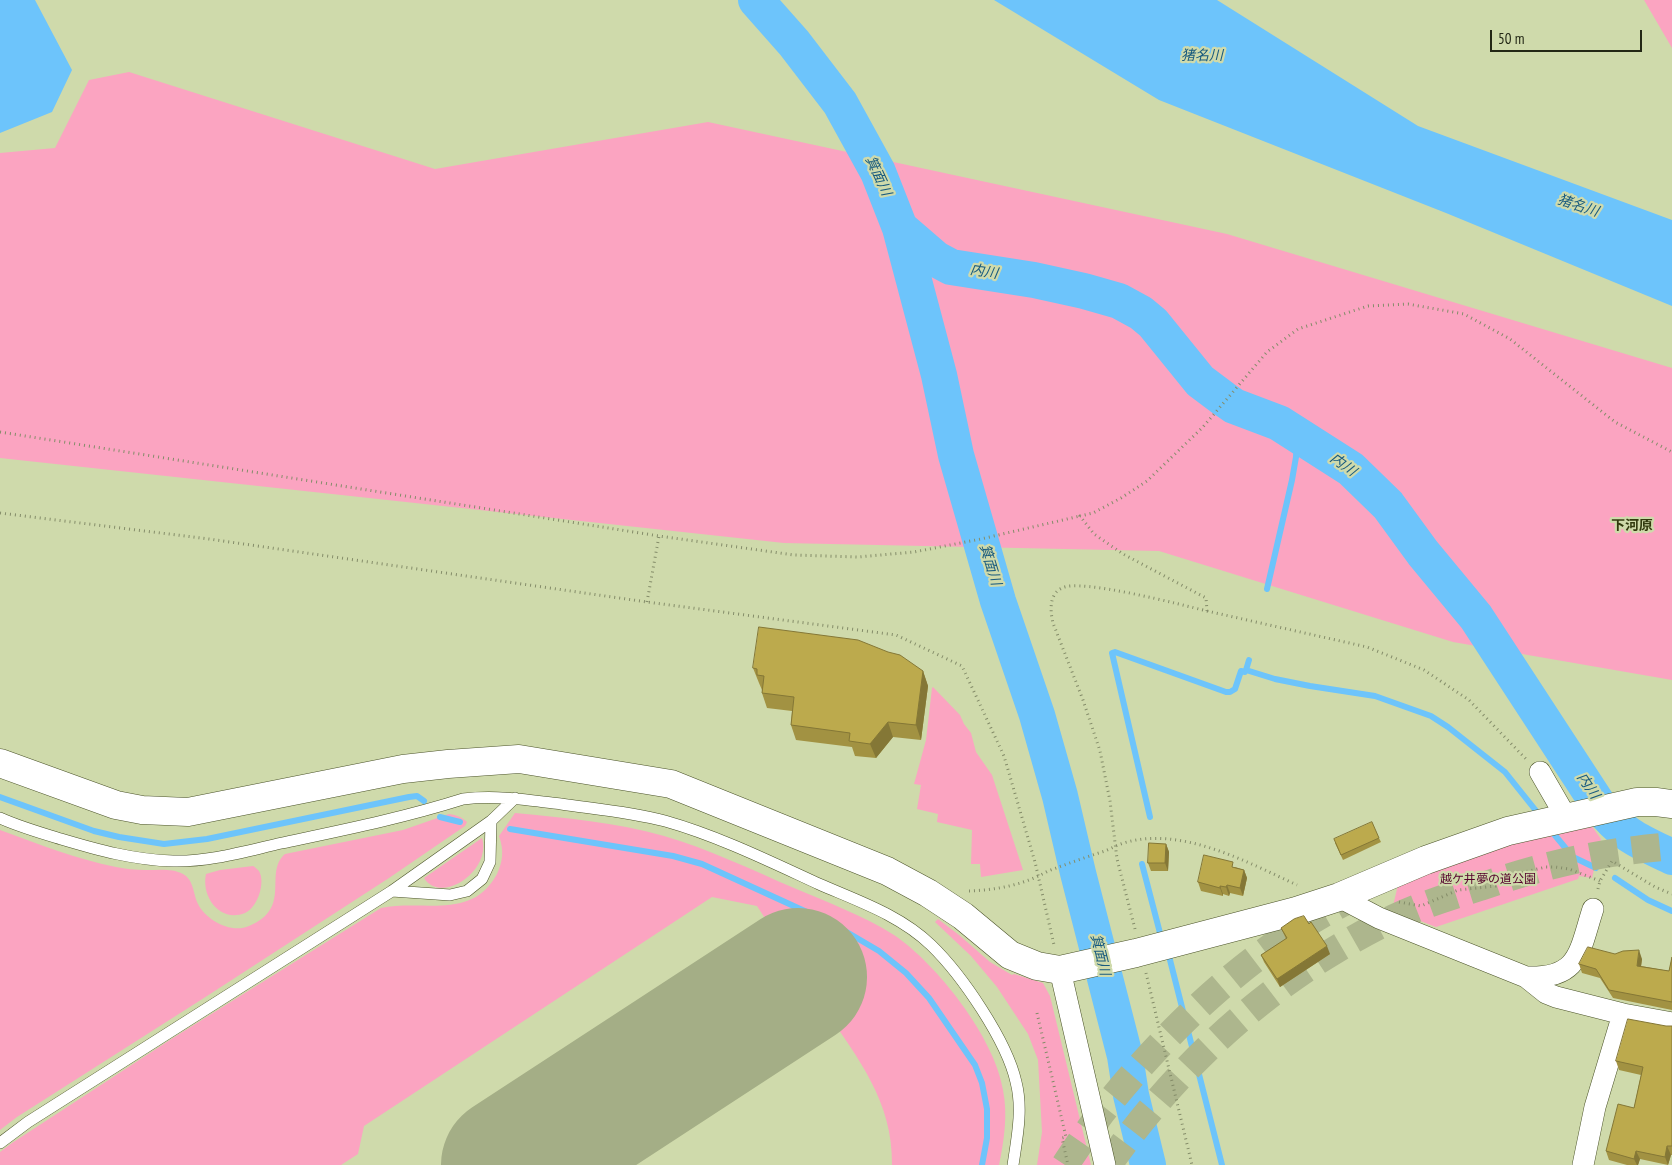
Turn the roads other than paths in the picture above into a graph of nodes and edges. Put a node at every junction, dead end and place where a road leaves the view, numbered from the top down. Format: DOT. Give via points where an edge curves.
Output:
graph roads {
  1 [pos="0,763"];
  2 [pos="1540,772"];
  3 [pos="515,798"];
  4 [pos="1660,803"];
  5 [pos="1572,816"];
  6 [pos="0,818"];
  7 [pos="491,821"];
  8 [pos="392,890"];
  9 [pos="1334,899"];
  10 [pos="1592,909"];
  11 [pos="1064,969"];
  12 [pos="1526,977"];
  13 [pos="1623,1014"];
  14 [pos="1672,1023"];
  15 [pos="0,1143"];
  16 [pos="1013,1165"];
  17 [pos="1105,1165"];
  18 [pos="1586,1165"];
  1 -- 11 [label="street" via="116,806 188,812 403,769 518,759 671,784 887,871 963,916 1010,955 1037,966"];
  2 -- 5 [label="street"];
  3 -- 6 [label="lane" via="463,799 372,824 216,857 174,861 111,854"];
  3 -- 7 [label="lane"];
  3 -- 16 [label="lane" via="624,812 667,822 757,856 876,909 913,930 944,958 1006,1052 1017,1084 1019,1102"];
  4 -- 5 [label="street" via="1622,804"];
  5 -- 9 [label="street" via="1476,842"];
  7 -- 8 [label="lane"];
  7 -- 8 [label="lane" via="490,862 482,879 472,888 450,895"];
  8 -- 15 [label="lane" via="36,1116"];
  9 -- 11 [label="street"];
  9 -- 12 [label="street"];
  10 -- 12 [label="street" via="1579,954 1570,968 1550,977"];
  11 -- 17 [label="street"];
  12 -- 13 [label="street" via="1556,997"];
  13 -- 14 [label="street"];
  13 -- 18 [label="street" via="1595,1107"];
}
